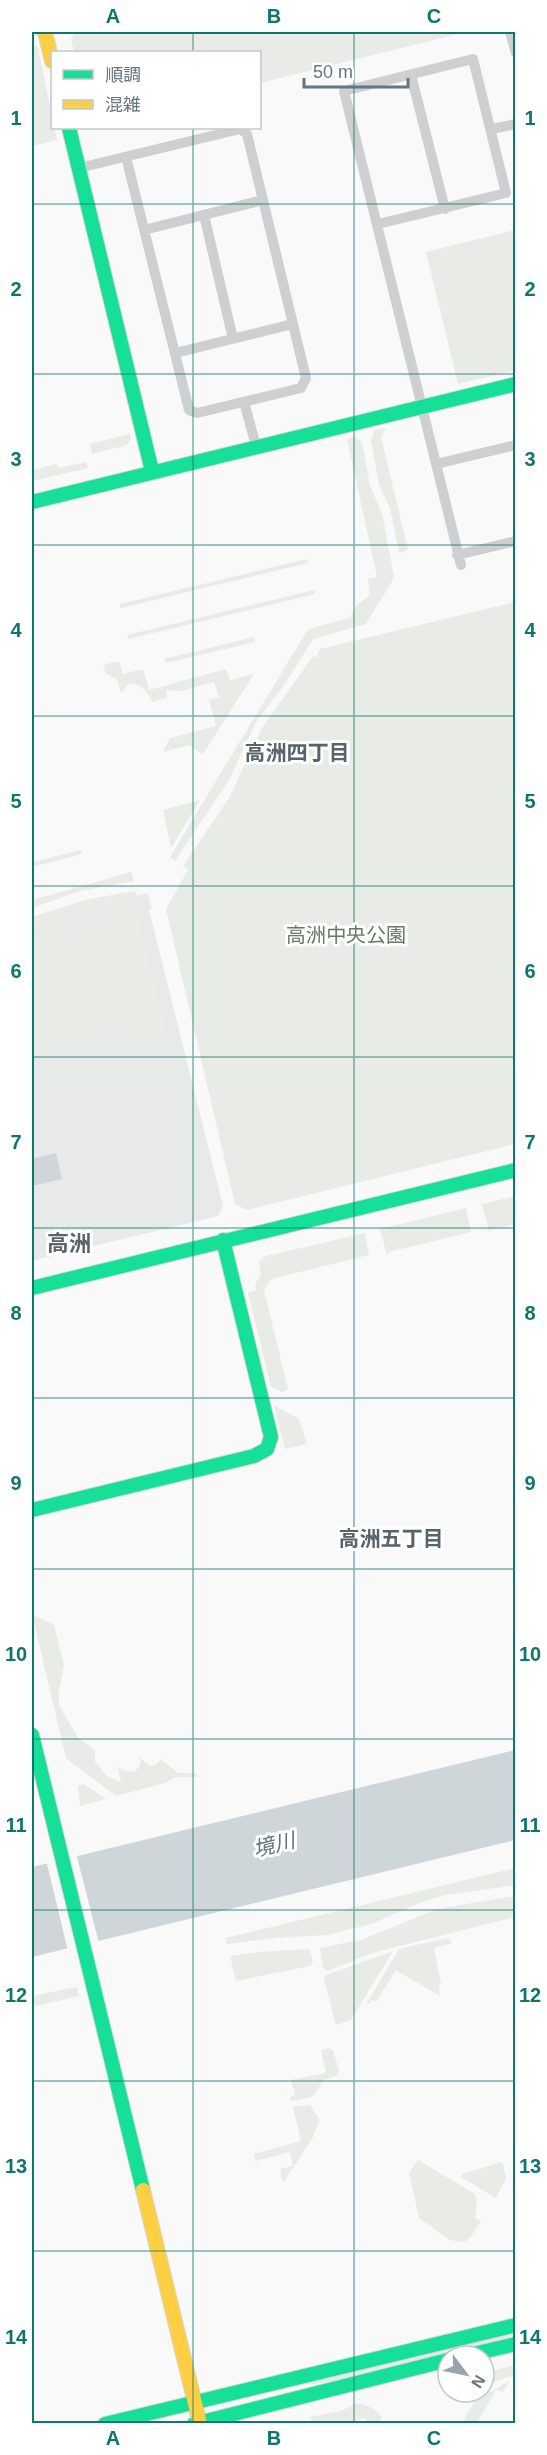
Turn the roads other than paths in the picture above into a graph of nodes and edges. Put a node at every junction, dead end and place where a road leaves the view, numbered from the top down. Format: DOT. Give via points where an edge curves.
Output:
graph roads {
  1 [pos="45,32"];
  2 [pos="510,32"];
  3 [pos="516,53"];
  4 [pos="51,57"];
  5 [pos="411,75"];
  6 [pos="516,124"];
  7 [pos="69,129"];
  8 [pos="492,129"];
  9 [pos="126,157"];
  10 [pos="79,168"];
  11 [pos="263,200"];
  12 [pos="445,209"];
  13 [pos="204,215"];
  14 [pos="378,224"];
  15 [pos="144,230"];
  16 [pos="293,324"];
  17 [pos="234,339"];
  18 [pos="175,353"];
  19 [pos="516,384"];
  20 [pos="244,402"];
  21 [pos="422,407"];
  22 [pos="516,445"];
  23 [pos="256,446"];
  24 [pos="436,464"];
  25 [pos="153,471"];
  26 [pos="32,502"];
  27 [pos="516,541"];
  28 [pos="516,1170"];
  29 [pos="223,1240"];
  30 [pos="32,1288"];
  31 [pos="32,1510"];
  32 [pos="33,1741"];
  33 [pos="516,2325"];
  34 [pos="516,2344"];
  35 [pos="496,2349"];
  36 [pos="436,2363"];
  37 [pos="195,2402"];
  38 [pos="198,2423"];
  39 [pos="105,2424"];
  1 -- 4 [label="street"];
  2 -- 3 [label="street"];
  5 -- 8 [label="street" via="473,59"];
  5 -- 12 [label="street"];
  5 -- 14 [label="street" via="344,91"];
  6 -- 8 [label="street"];
  7 -- 10 [label="street"];
  8 -- 12 [label="street" via="506,194"];
  9 -- 10 [label="street"];
  9 -- 11 [label="street" via="240,129 247,134"];
  9 -- 15 [label="street"];
  10 -- 25 [label="street"];
  11 -- 13 [label="street"];
  11 -- 16 [label="street"];
  12 -- 14 [label="street"];
  13 -- 15 [label="street"];
  13 -- 17 [label="street"];
  14 -- 21 [label="street"];
  15 -- 18 [label="street"];
  16 -- 17 [label="street"];
  16 -- 20 [label="street" via="306,378 301,388"];
  17 -- 18 [label="street"];
  18 -- 20 [label="street" via="189,410 197,413"];
  19 -- 21 [label="street"];
  20 -- 23 [label="street"];
  21 -- 23 [label="street"];
  21 -- 24 [label="street"];
  22 -- 24 [label="street"];
  23 -- 25 [label="street"];
  24 -- 27 [label="street" via="459,560"];
  25 -- 26 [label="street"];
  28 -- 29 [label="street"];
  29 -- 30 [label="street"];
  29 -- 31 [label="street" via="271,1437 267,1449 254,1456"];
  32 -- 37 [label="street"];
  33 -- 37 [label="street"];
  34 -- 35 [label="street"];
  36 -- 38 [label="street"];
  37 -- 38 [label="street"];
  37 -- 39 [label="street"];
}
